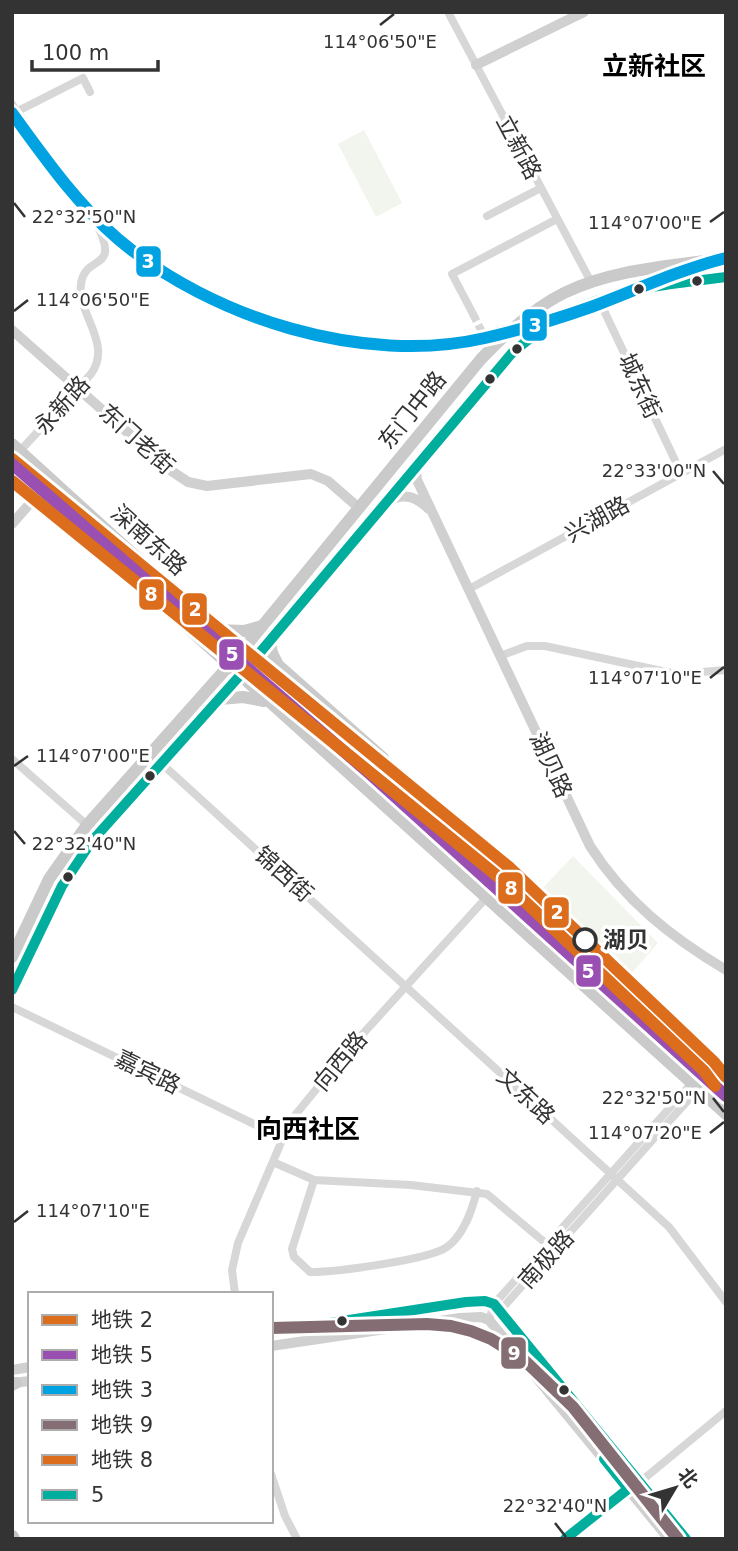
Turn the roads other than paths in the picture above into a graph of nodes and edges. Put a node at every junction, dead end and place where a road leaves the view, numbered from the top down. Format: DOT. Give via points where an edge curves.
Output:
graph roads {
  1 [pos="448,12"];
  2 [pos="584,12"];
  3 [pos="476,65"];
  4 [pos="90,92"];
  5 [pos="14,109"];
  6 [pos="541,188"];
  7 [pos="487,216"];
  8 [pos="557,219"];
  9 [pos="726,258"];
  10 [pos="726,277"];
  11 [pos="591,282"];
  12 [pos="598,298"];
  13 [pos="473,314"];
  14 [pos="12,330"];
  15 [pos="483,334"];
  16 [pos="491,348"];
  17 [pos="78,387"];
  18 [pos="16,448"];
  19 [pos="726,449"];
  20 [pos="419,464"];
  21 [pos="12,469"];
  22 [pos="681,473"];
  23 [pos="39,494"];
  24 [pos="386,503"];
  25 [pos="359,508"];
  26 [pos="433,514"];
  27 [pos="12,524"];
  28 [pos="468,589"];
  29 [pos="262,626"];
  30 [pos="218,630"];
  31 [pos="270,642"];
  32 [pos="205,645"];
  33 [pos="241,652"];
  34 [pos="500,656"];
  35 [pos="253,662"];
  36 [pos="229,666"];
  37 [pos="726,670"];
  38 [pos="240,677"];
  39 [pos="208,689"];
  40 [pos="220,699"];
  41 [pos="273,707"];
  42 [pos="12,760"];
  43 [pos="162,763"];
  44 [pos="385,783"];
  45 [pos="87,825"];
  46 [pos="486,898"];
  47 [pos="12,957"];
  48 [pos="726,970"];
  49 [pos="406,985"];
  50 [pos="12,991"];
  51 [pos="12,1007"];
  52 [pos="695,1086"];
  53 [pos="726,1089"];
  54 [pos="726,1114"];
  55 [pos="283,1138"];
  56 [pos="273,1162"];
  57 [pos="610,1173"];
  58 [pos="314,1180"];
  59 [pos="617,1180"];
  60 [pos="477,1191"];
  61 [pos="551,1247"];
  62 [pos="235,1292"];
  63 [pos="726,1302"];
  64 [pos="498,1307"];
  65 [pos="489,1320"];
  66 [pos="273,1332"];
  67 [pos="273,1346"];
  68 [pos="28,1369"];
  69 [pos="13,1380"];
  70 [pos="726,1411"];
  71 [pos="273,1480"];
  72 [pos="640,1482"];
  73 [pos="628,1489"];
  74 [pos="12,1530"];
  75 [pos="14,1538"];
  76 [pos="297,1539"];
  77 [pos="565,1539"];
  78 [pos="669,1539"];
  79 [pos="686,1539"];
  1 -- 3 [label="street, 立新路"];
  2 -- 3 [label="street"];
  3 -- 6 [label="street, 立新路"];
  4 -- 5 [label="street" via="83,78"];
  5 -- 17 [label="street, 永新路" via="96,223 106,246 104,256 85,273 80,285 99,356"];
  6 -- 7 [label="street"];
  6 -- 8 [label="street, 立新路"];
  8 -- 11 [label="street, 立新路"];
  8 -- 13 [label="street" via="452,274"];
  9 -- 11 [label="main road, 东门中路"];
  10 -- 12 [label="main road, 东门中路"];
  11 -- 16 [label="main road, 东门中路" via="547,303"];
  12 -- 20 [label="main road, 东门中路" via="553,321 512,353"];
  12 -- 22 [label="street, 城东街"];
  14 -- 17 [label="street, 东门老街"];
  15 -- 16 [label="street"];
  16 -- 25 [label="main road, 东门中路"];
  17 -- 18 [label="street, 永新路"];
  17 -- 25 [label="street, 东门老街" via="188,482 216,486 311,474 328,481"];
  18 -- 30 [label="main road, 深南东路"];
  19 -- 22 [label="street, 兴湖路"];
  20 -- 24 [label="main road, 东门中路"];
  20 -- 26 [label="street, 湖贝路" via="416,478"];
  21 -- 23 [label="main road, 深南东路"];
  22 -- 28 [label="street, 兴湖路"];
  23 -- 27 [label="street"];
  23 -- 32 [label="main road, 深南东路"];
  24 -- 26 [label="street" via="397,496 410,496"];
  24 -- 31 [label="main road, 东门中路"];
  25 -- 29 [label="main road, 东门中路"];
  26 -- 28 [label="street, 湖贝路"];
  28 -- 34 [label="street, 湖贝路"];
  29 -- 30 [label="main road"];
  29 -- 33 [label="main road, 东门中路"];
  30 -- 33 [label="main road, 深南东路"];
  31 -- 35 [label="main road, 东门中路"];
  31 -- 44 [label="main road" via="278,664 383,758"];
  32 -- 36 [label="main road, 深南东路"];
  32 -- 39 [label="main road" via="215,670"];
  33 -- 35 [label="main road, 深南东路"];
  33 -- 36 [label="main road, 东门中路"];
  34 -- 37 [label="street" via="527,646 545,646 677,674"];
  34 -- 48 [label="street, 湖贝路" via="582,831 611,877 658,925"];
  35 -- 38 [label="main road, 东门中路"];
  35 -- 44 [label="main road, 深南东路"];
  36 -- 38 [label="main road, 深南东路"];
  36 -- 39 [label="main road, 东门中路"];
  38 -- 40 [label="main road, 东门中路"];
  38 -- 41 [label="main road, 深南东路"];
  39 -- 45 [label="main road, 东门中路"];
  40 -- 41 [label="main road" via="251,697"];
  40 -- 43 [label="main road, 东门中路"];
  41 -- 46 [label="main road, 深南东路"];
  42 -- 45 [label="street"];
  43 -- 49 [label="street, 锦西街"];
  43 -- 50 [label="main road, 东门中路" via="75,864"];
  44 -- 53 [label="main road, 深南东路"];
  45 -- 47 [label="main road, 东门中路" via="49,879"];
  46 -- 49 [label="street, 向西路"];
  46 -- 52 [label="main road, 深南东路"];
  49 -- 55 [label="street, 向西路" via="302,1106"];
  49 -- 57 [label="street, 文东路"];
  51 -- 55 [label="street, 嘉宾路"];
  52 -- 54 [label="main road, 深南东路"];
  52 -- 57 [label="street, 南极路"];
  52 -- 59 [label="street, 南极路"];
  55 -- 56 [label="street, 向西路"];
  56 -- 58 [label="street"];
  56 -- 62 [label="street, 向西路" via="235,1254"];
  57 -- 59 [label="street, 文东路"];
  57 -- 61 [label="street, 南极路"];
  58 -- 60 [label="street"];
  58 -- 60 [label="street" via="292,1249 310,1272 434,1254 458,1234"];
  59 -- 61 [label="street, 南极路"];
  59 -- 63 [label="street, 文东路" via="676,1234"];
  60 -- 61 [label="street" via="496,1200"];
  61 -- 64 [label="street, 南极路"];
  64 -- 65 [label="street, 南极路"];
  64 -- 66 [label="street" via="485,1301 466,1302"];
  64 -- 72 [label="street"];
  65 -- 67 [label="street" via="466,1317"];
  65 -- 73 [label="street"];
  68 -- 69 [label="street"];
  70 -- 72 [label="street"];
  71 -- 76 [label="street"];
  72 -- 79 [label="street"];
  73 -- 77 [label="street"];
  73 -- 78 [label="street"];
  74 -- 75 [label="main road"];
}
